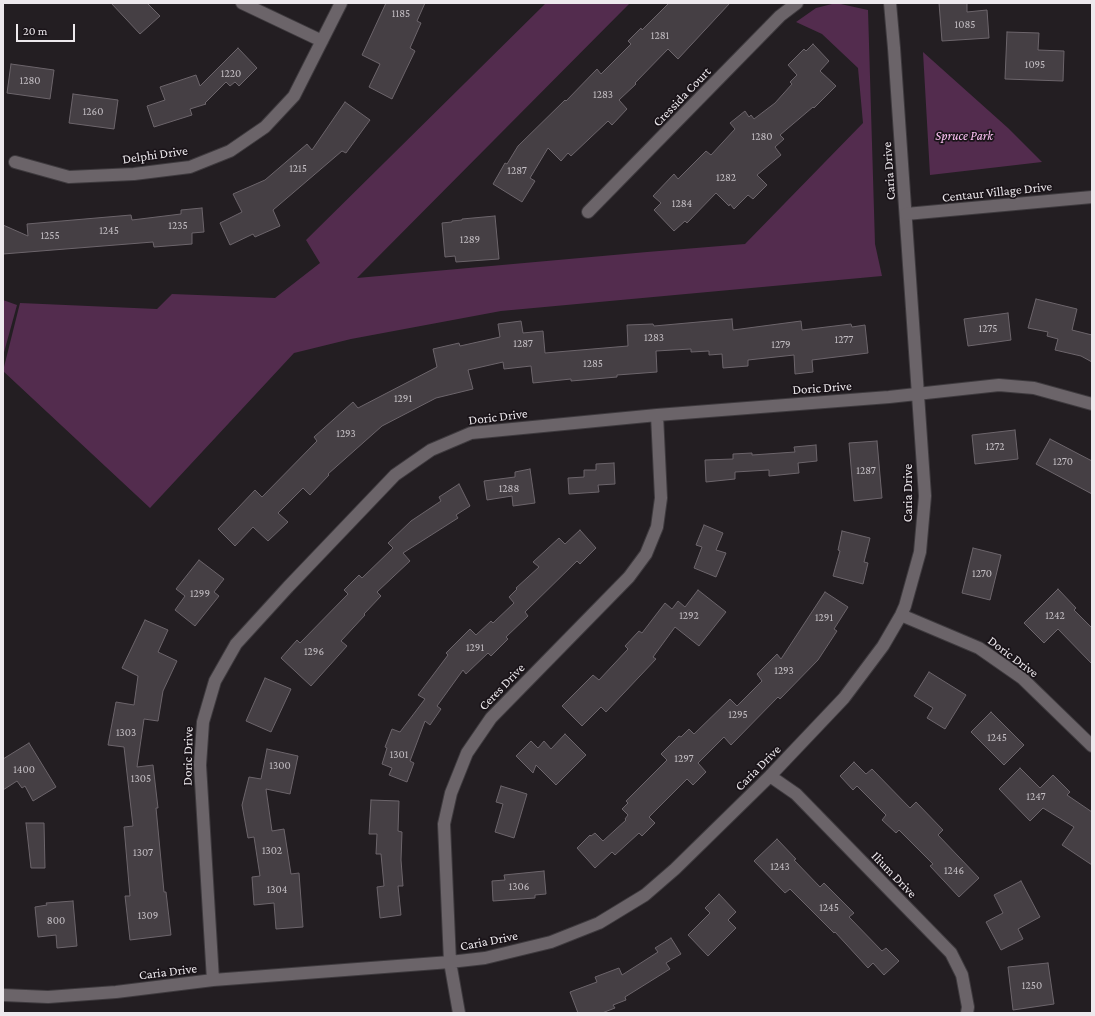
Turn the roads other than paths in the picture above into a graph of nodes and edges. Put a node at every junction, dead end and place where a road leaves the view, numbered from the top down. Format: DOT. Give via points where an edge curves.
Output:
graph roads {
  1 [pos="242,3"];
  2 [pos="341,3"];
  3 [pos="797,3"];
  4 [pos="890,3"];
  5 [pos="322,41"];
  6 [pos="15,162"];
  7 [pos="1092,197"];
  8 [pos="588,212"];
  9 [pos="906,214"];
  10 [pos="918,393"];
  11 [pos="1092,404"];
  12 [pos="657,415"];
  13 [pos="901,615"];
  14 [pos="1092,746"];
  15 [pos="770,776"];
  16 [pos="450,962"];
  17 [pos="213,980"];
  18 [pos="3,995"];
  19 [pos="459,1013"];
  20 [pos="967,1013"];
  1 -- 5 [label="street"];
  2 -- 5 [label="street, Delphi Drive"];
  3 -- 8 [label="street, Cressida Court" via="780,16"];
  4 -- 9 [label="street, Caria Drive"];
  5 -- 6 [label="street, Delphi Drive" via="294,96 265,127 230,151 190,166 134,174 69,177"];
  7 -- 9 [label="street, Centaur Village Drive"];
  9 -- 10 [label="street, Caria Drive"];
  10 -- 11 [label="street, Doric Drive" via="999,385 1034,388"];
  10 -- 12 [label="street, Doric Drive"];
  10 -- 13 [label="street, Caria Drive" via="925,496 920,552"];
  12 -- 16 [label="street, Ceres Drive" via="661,498 656,527 646,554 629,577 491,718 467,753 451,793 444,824"];
  12 -- 17 [label="street, Doric Drive" via="471,433 431,450 394,475 236,644 215,681 203,722 200,765"];
  13 -- 14 [label="street, Doric Drive" via="979,648 1022,678"];
  13 -- 15 [label="street, Caria Drive" via="883,646 844,698"];
  15 -- 16 [label="street, Caria Drive" via="645,895 599,924 551,942 486,958"];
  15 -- 20 [label="street, Ilium Drive" via="796,794 951,954 962,975"];
  16 -- 17 [label="street, Caria Drive"];
  16 -- 19 [label="street, Ceres Drive"];
  17 -- 18 [label="street, Caria Drive" via="48,997"];
}
